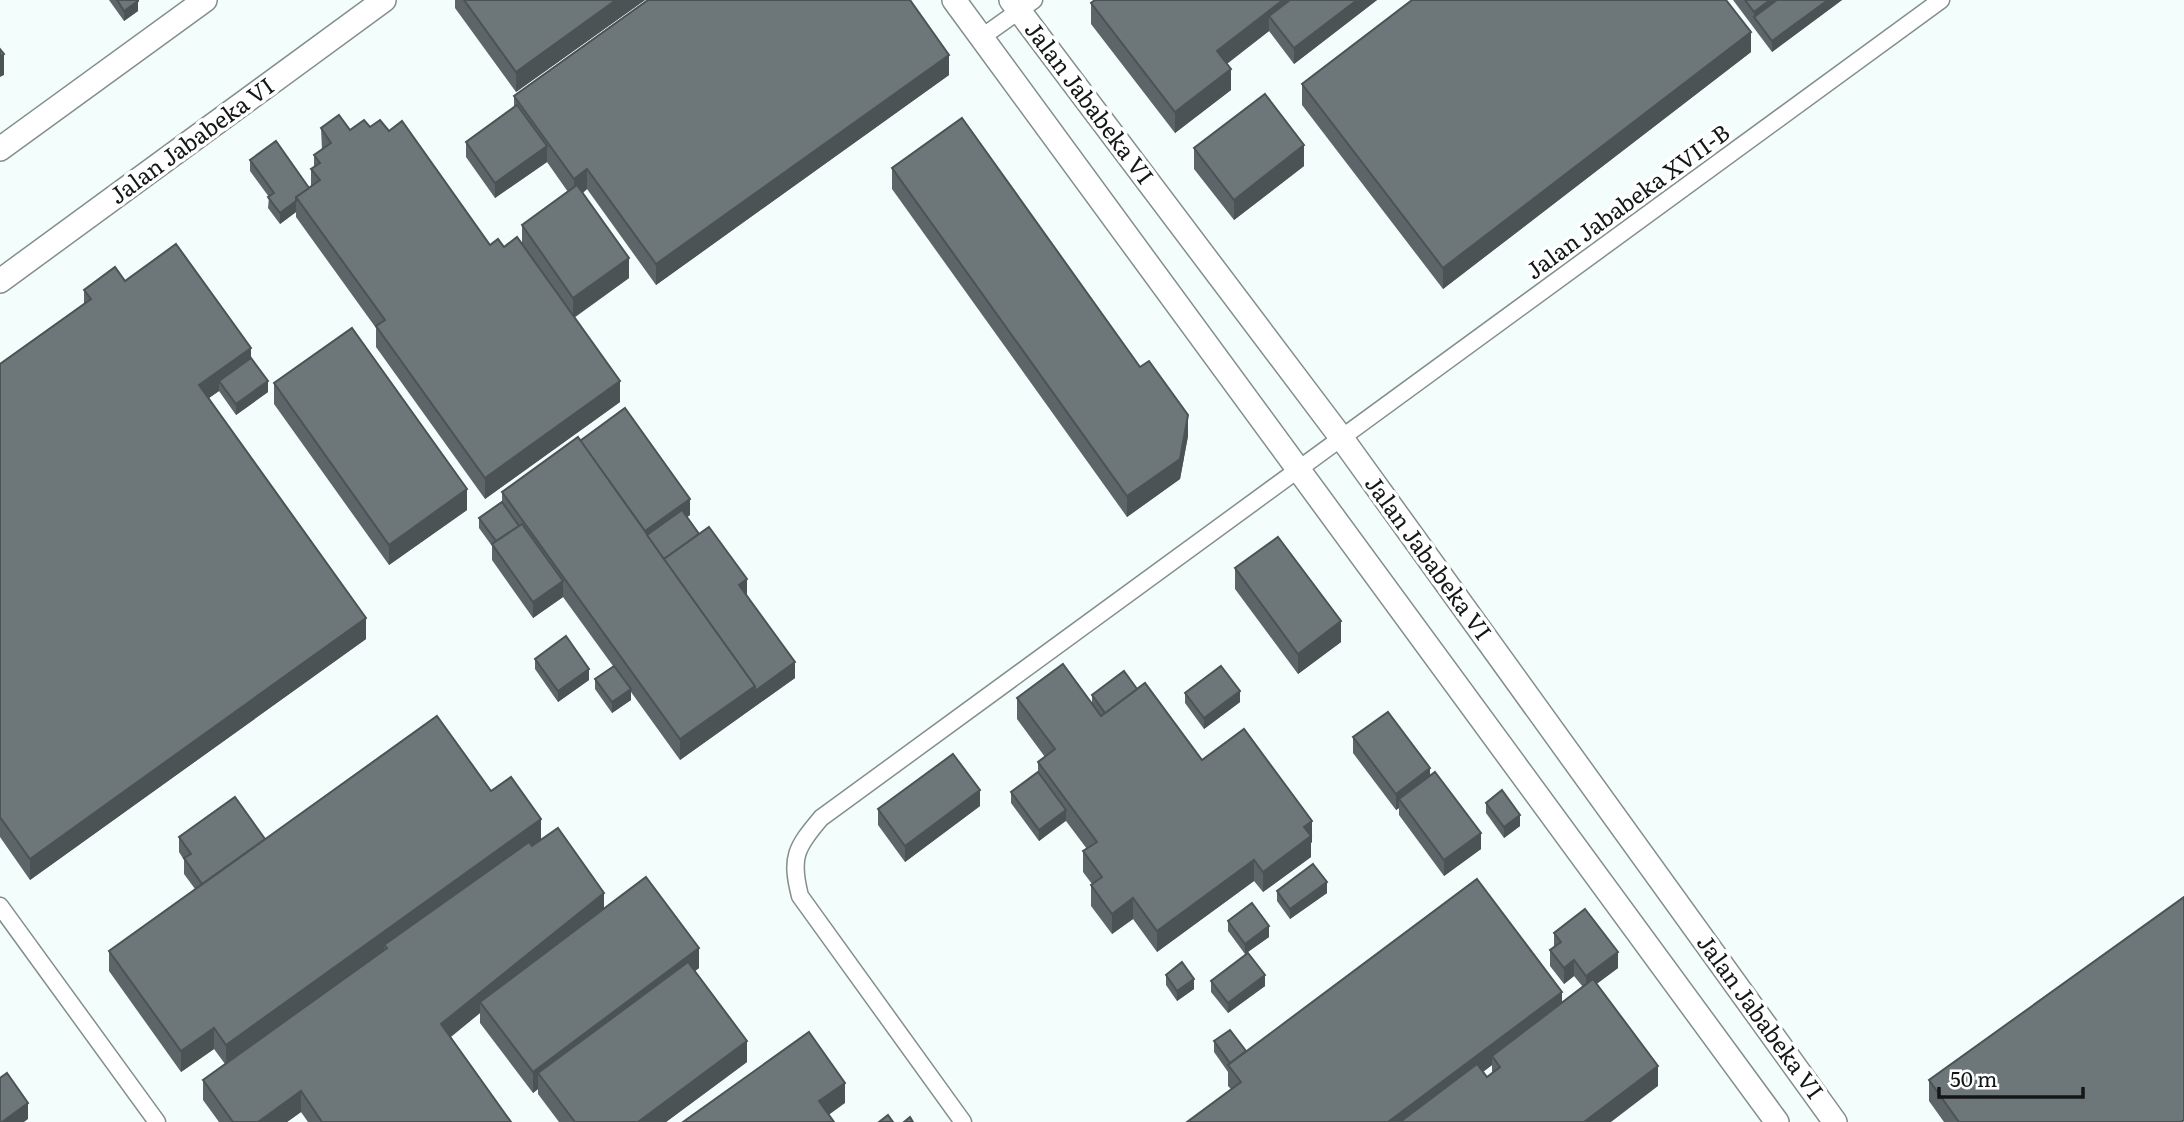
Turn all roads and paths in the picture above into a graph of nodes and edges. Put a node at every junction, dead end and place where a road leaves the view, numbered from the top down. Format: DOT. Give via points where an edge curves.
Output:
graph roads {
  1 [pos="205,0"];
  2 [pos="384,0"];
  3 [pos="954,0"];
  4 [pos="1941,0"];
  5 [pos="1021,4"];
  6 [pos="982,37"];
  7 [pos="0,149"];
  8 [pos="0,281"];
  9 [pos="1343,440"];
  10 [pos="1299,471"];
  11 [pos="0,906"];
  12 [pos="157,1122"];
  13 [pos="963,1122"];
  14 [pos="1777,1122"];
  15 [pos="1835,1122"];
  1 -- 7 [label="street"];
  2 -- 8 [label="street, Jalan Jababeka VI"];
  3 -- 6 [label="street, Jalan Jababeka VI"];
  4 -- 9 [label="street, Jalan Jababeka XVII-B"];
  5 -- 6 [label="street"];
  5 -- 9 [label="street, Jalan Jababeka VI"];
  6 -- 10 [label="street, Jalan Jababeka VI"];
  9 -- 10 [label="street, Jalan Jababeka XVII-B"];
  9 -- 15 [label="street, Jalan Jababeka VI"];
  10 -- 13 [label="street, Jalan Jababeka XVII-B" via="821,818 802,841 794,873 800,896"];
  10 -- 14 [label="street, Jalan Jababeka VI"];
  11 -- 12 [label="street"];
}
